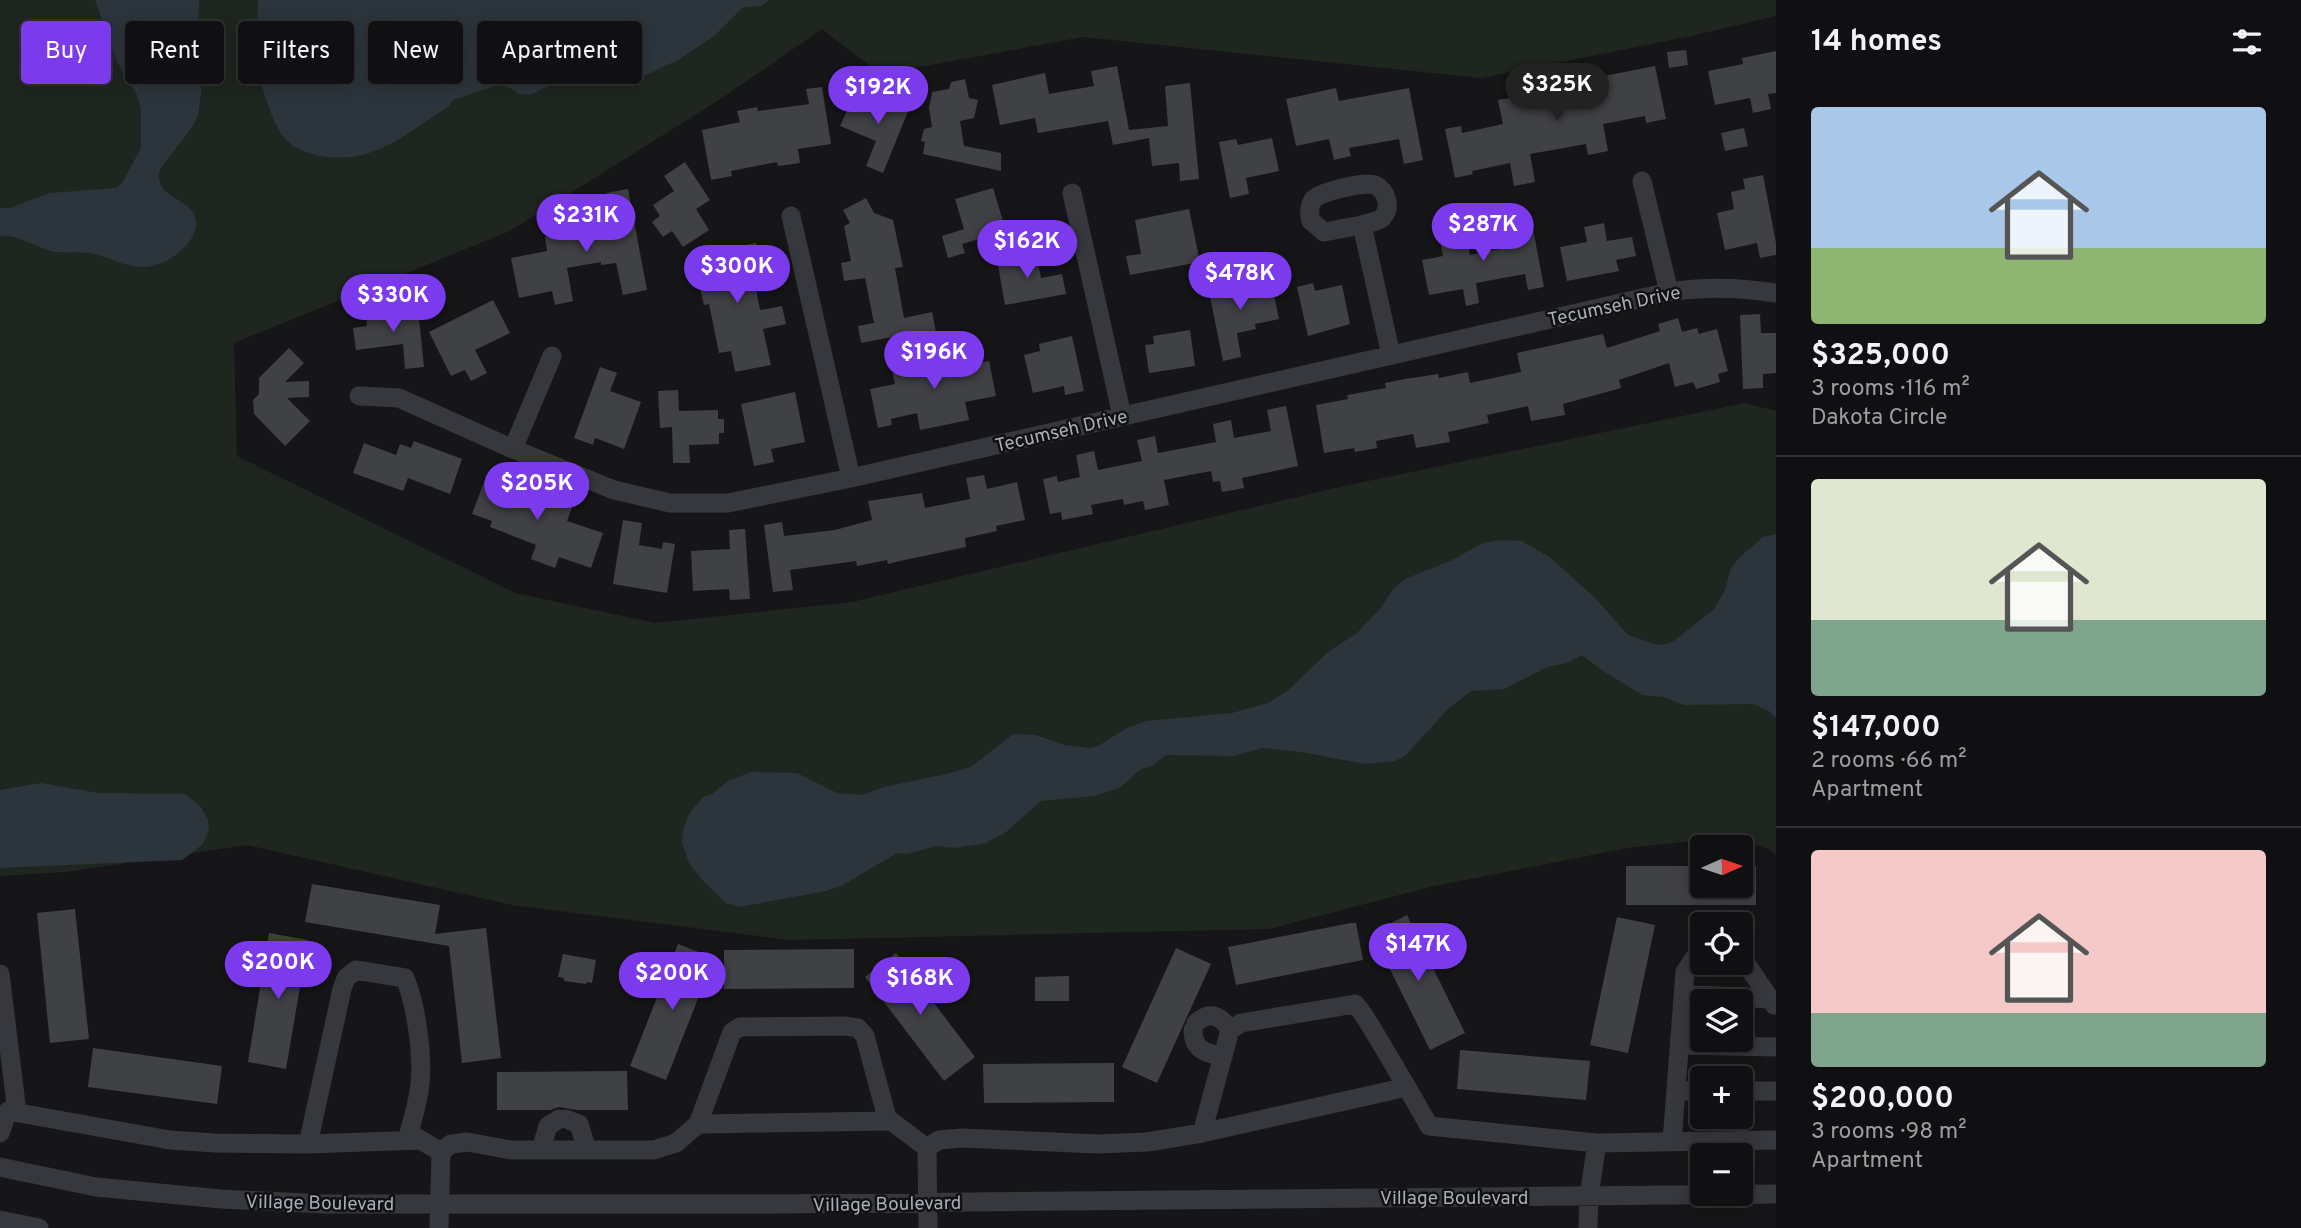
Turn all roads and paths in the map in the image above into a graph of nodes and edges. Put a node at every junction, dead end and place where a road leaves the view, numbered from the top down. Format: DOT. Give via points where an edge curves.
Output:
graph roads {
  1 [pos="1642,181"];
  2 [pos="1072,193"];
  3 [pos="791,216"];
  4 [pos="1362,225"];
  5 [pos="1669,292"];
  6 [pos="1776,293"];
  7 [pos="1391,355"];
  8 [pos="551,356"];
  9 [pos="359,396"];
  10 [pos="1122,416"];
  11 [pos="513,449"];
  12 [pos="851,478"];
  13 [pos="1690,965"];
  14 [pos="0,974"];
  15 [pos="1753,974"];
  16 [pos="1684,994"];
  17 [pos="1773,1004"];
  18 [pos="1230,1030"];
  19 [pos="1680,1045"];
  20 [pos="1776,1047"];
  21 [pos="1223,1057"];
  22 [pos="1406,1087"];
  23 [pos="1676,1091"];
  24 [pos="1690,1091"];
  25 [pos="1753,1091"];
  26 [pos="1776,1091"];
  27 [pos="6,1120"];
  28 [pos="891,1121"];
  29 [pos="698,1124"];
  30 [pos="1202,1133"];
  31 [pos="421,1140"];
  32 [pos="1776,1140"];
  33 [pos="1672,1142"];
  34 [pos="1597,1143"];
  35 [pos="308,1144"];
  36 [pos="927,1148"];
  37 [pos="541,1150"];
  38 [pos="587,1150"];
  39 [pos="441,1153"];
  40 [pos="0,1167"];
  41 [pos="1776,1194"];
  42 [pos="1588,1196"];
  43 [pos="928,1202"];
  44 [pos="440,1204"];
  45 [pos="0,1220"];
  46 [pos="40,1228"];
  47 [pos="439,1228"];
  48 [pos="928,1228"];
  49 [pos="1588,1228"];
  1 -- 5 [label="street"];
  2 -- 10 [label="street"];
  3 -- 12 [label="street"];
  4 -- 7 [label="street"];
  5 -- 6 [label="street, Tecumseh Drive" via="1730,287"];
  5 -- 7 [label="street, Tecumseh Drive"];
  7 -- 10 [label="street, Tecumseh Drive"];
  8 -- 11 [label="street"];
  9 -- 11 [label="street, Tecumseh Drive" via="400,398"];
  10 -- 12 [label="street, Tecumseh Drive"];
  11 -- 12 [label="street, Tecumseh Drive" via="614,490 670,503 751,500"];
  13 -- 16 [label="street"];
  14 -- 27 [label="street"];
  15 -- 17 [label="street"];
  16 -- 17 [label="street"];
  16 -- 19 [label="street"];
  18 -- 21 [label="street"];
  18 -- 21 [label="street" via="1216,1016 1202,1018 1194,1027 1196,1045 1202,1052"];
  18 -- 22 [label="street" via="1241,1023 1355,1004"];
  19 -- 20 [label="street"];
  19 -- 23 [label="street"];
  21 -- 30 [label="street"];
  22 -- 30 [label="street"];
  22 -- 34 [label="street" via="1429,1126"];
  23 -- 24 [label="street"];
  23 -- 33 [label="street"];
  25 -- 26 [label="street"];
  27 -- 35 [label="street" via="170,1140"];
  28 -- 29 [label="street"];
  28 -- 29 [label="street" via="865,1036 858,1028 740,1027 732,1032"];
  28 -- 36 [label="street"];
  29 -- 38 [label="street" via="676,1143 654,1150"];
  30 -- 36 [label="street" via="1098,1144 962,1138 939,1140"];
  31 -- 35 [label="street"];
  31 -- 35 [label="street" via="409,1133 421,1060 411,992 405,978 356,970 342,989"];
  31 -- 39 [label="street"];
  32 -- 33 [label="street"];
  33 -- 34 [label="street"];
  34 -- 42 [label="street"];
  36 -- 43 [label="street"];
  37 -- 38 [label="street"];
  37 -- 38 [label="street" via="548,1126 563,1119 579,1124"];
  37 -- 39 [label="street" via="467,1142 451,1144"];
  39 -- 44 [label="street"];
  40 -- 44 [label="street, Village Boulevard" via="96,1187 186,1196 325,1204"];
  41 -- 42 [label="street, Village Boulevard"];
  42 -- 43 [label="street, Village Boulevard"];
  42 -- 49 [label="street"];
  43 -- 44 [label="street, Village Boulevard"];
  43 -- 48 [label="street"];
  44 -- 47 [label="street"];
  45 -- 46 [label="street"];
}
